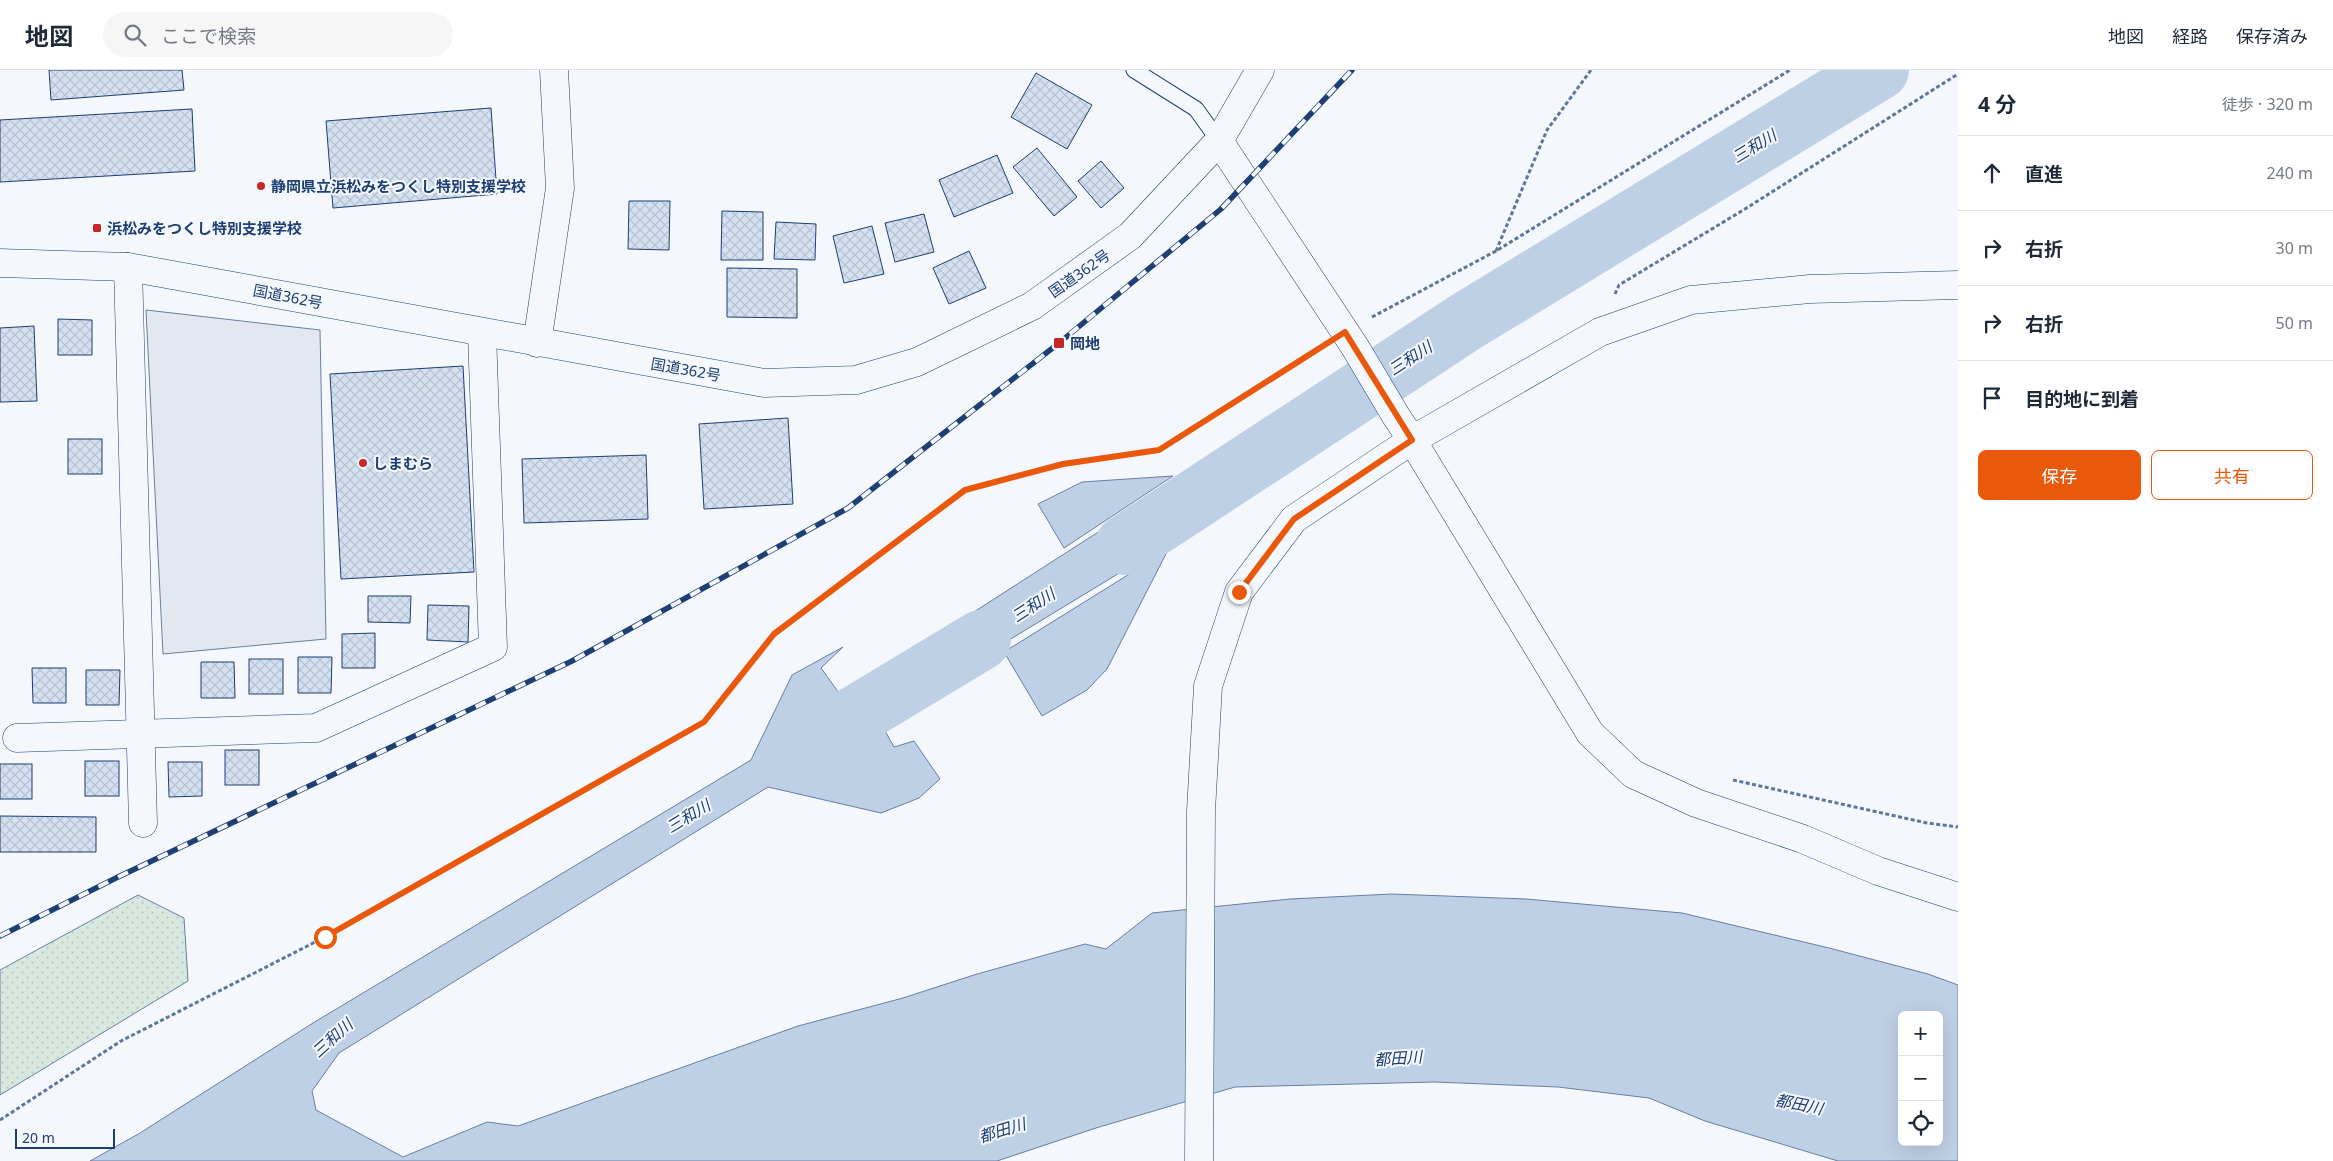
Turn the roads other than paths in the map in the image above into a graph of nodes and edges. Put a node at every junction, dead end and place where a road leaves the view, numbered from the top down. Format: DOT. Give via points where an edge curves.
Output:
graph roads {
  1 [pos="554,70"];
  2 [pos="1134,70"];
  3 [pos="1260,70"];
  4 [pos="1219,141"];
  5 [pos="0,263"];
  6 [pos="128,267"];
  7 [pos="1958,285"];
  8 [pos="482,333"];
  9 [pos="537,343"];
  10 [pos="1412,440"];
  11 [pos="140,734"];
  12 [pos="16,738"];
  13 [pos="143,823"];
  14 [pos="1958,897"];
  15 [pos="1199,1161"];
  1 -- 9 [label="main road" via="560,188"];
  2 -- 4 [label="lane" via="1196,109"];
  3 -- 4 [label="main road, 国道362号"];
  4 -- 9 [label="main road, 国道362号" via="1130,236 1032,306 917,362 856,380 764,383"];
  4 -- 10 [label="main road"];
  5 -- 6 [label="main road, 国道362号"];
  6 -- 8 [label="main road, 国道362号"];
  6 -- 11 [label="main road"];
  7 -- 10 [label="main road" via="1810,289 1691,300 1600,332"];
  8 -- 9 [label="main road, 国道362号"];
  8 -- 11 [label="main road" via="493,648 316,728"];
  10 -- 14 [label="main road" via="1590,733 1633,774 1696,803 1804,839 1878,871"];
  10 -- 15 [label="main road" via="1294,519 1239,592 1208,686 1201,810"];
  11 -- 12 [label="main road"];
  11 -- 13 [label="main road"];
}
